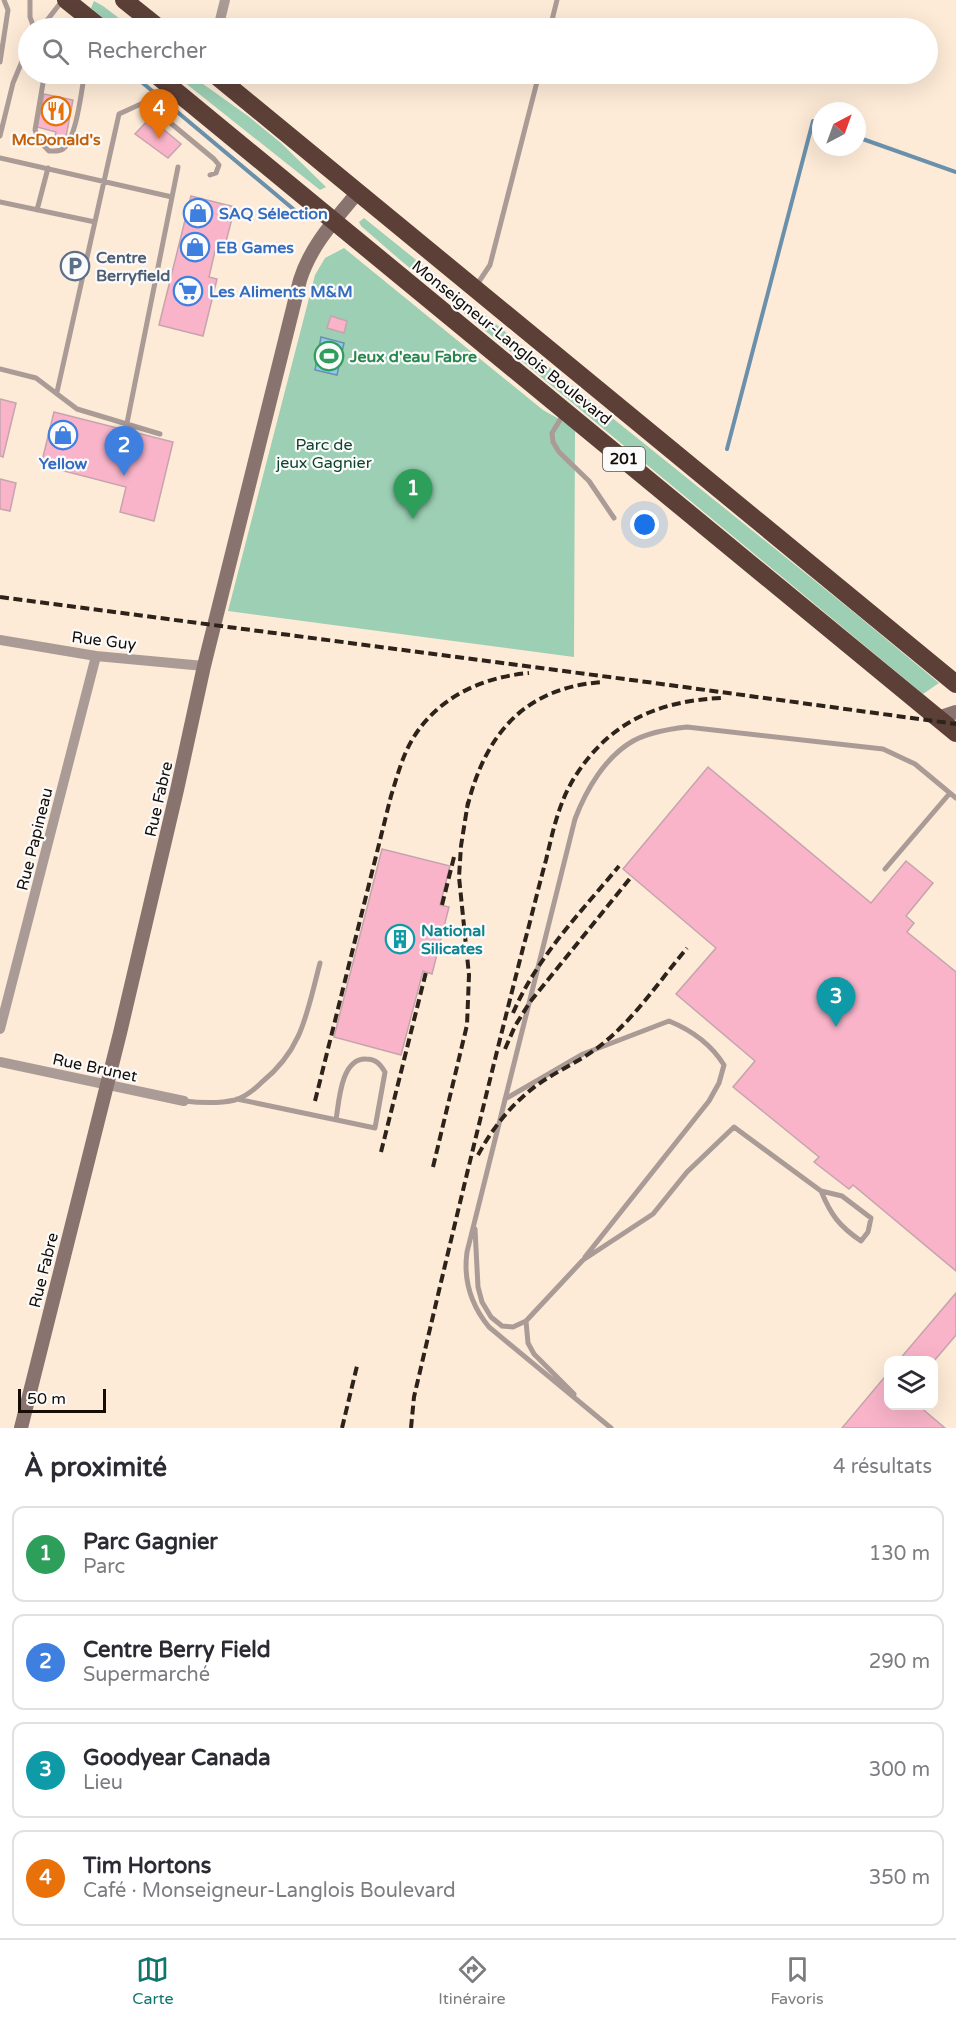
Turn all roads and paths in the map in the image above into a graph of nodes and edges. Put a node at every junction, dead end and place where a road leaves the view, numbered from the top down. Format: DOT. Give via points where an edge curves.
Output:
graph roads {
  1 [pos="4,0"];
  2 [pos="30,0"];
  3 [pos="64,0"];
  4 [pos="124,0"];
  5 [pos="225,0"];
  6 [pos="557,0"];
  7 [pos="30,18"];
  8 [pos="49,18"];
  9 [pos="88,18"];
  10 [pos="146,18"];
  11 [pos="220,18"];
  12 [pos="552,18"];
  13 [pos="0,62"];
  14 [pos="18,71"];
  15 [pos="43,84"];
  16 [pos="83,84"];
  17 [pos="167,84"];
  18 [pos="226,84"];
  19 [pos="536,84"];
  20 [pos="0,136"];
  21 [pos="0,158"];
  22 [pos="178,167"];
  23 [pos="48,168"];
  24 [pos="210,176"];
  25 [pos="104,181"];
  26 [pos="358,192"];
  27 [pos="172,197"];
  28 [pos="0,202"];
  29 [pos="37,210"];
  30 [pos="334,221"];
  31 [pos="95,222"];
  32 [pos="475,288"];
  33 [pos="0,369"];
  34 [pos="57,392"];
  35 [pos="566,411"];
  36 [pos="127,423"];
  37 [pos="160,434"];
  38 [pos="614,518"];
  39 [pos="0,640"];
  40 [pos="96,656"];
  41 [pos="204,666"];
  42 [pos="956,684"];
  43 [pos="956,712"];
  44 [pos="938,718"];
  45 [pos="956,732"];
  46 [pos="950,793"];
  47 [pos="956,798"];
  48 [pos="885,869"];
  49 [pos="320,963"];
  50 [pos="0,1029"];
  51 [pos="0,1062"];
  52 [pos="107,1084"];
  53 [pos="505,1099"];
  54 [pos="237,1100"];
  55 [pos="184,1101"];
  56 [pos="336,1120"];
  57 [pos="821,1191"];
  58 [pos="474,1224"];
  59 [pos="583,1260"];
  60 [pos="526,1321"];
  61 [pos="597,1416"];
  62 [pos="21,1428"];
  63 [pos="611,1428"];
  1 -- 13 [label="lane" via="8,10"];
  2 -- 7 [label="lane"];
  3 -- 8 [label="lane"];
  3 -- 9 [label="highway"];
  4 -- 10 [label="highway"];
  5 -- 11 [label="street"];
  6 -- 12 [label="lane"];
  14 -- 20 [label="lane"];
  15 -- 16 [label="lane" via="35,130 40,142 49,151 57,152 69,141"];
  17 -- 30 [label="highway, Monseigneur-Langlois Boulevard / 201"];
  18 -- 26 [label="highway, Monseigneur-Langlois Boulevard / 201"];
  19 -- 32 [label="lane" via="490,265"];
  21 -- 23 [label="lane"];
  22 -- 27 [label="lane"];
  23 -- 25 [label="lane"];
  23 -- 29 [label="lane"];
  24 -- 25 [label="lane" via="219,165 214,159 143,103 119,114"];
  25 -- 27 [label="lane"];
  25 -- 31 [label="lane"];
  26 -- 30 [label="street, Rue Fabre"];
  26 -- 32 [label="highway, Monseigneur-Langlois Boulevard / 201"];
  27 -- 36 [label="lane"];
  28 -- 29 [label="lane"];
  29 -- 31 [label="lane"];
  30 -- 35 [label="highway, Monseigneur-Langlois Boulevard / 201"];
  30 -- 41 [label="street, Rue Fabre" via="314,246 300,280"];
  31 -- 34 [label="lane"];
  32 -- 42 [label="highway, Monseigneur-Langlois Boulevard / 201"];
  33 -- 34 [label="lane" via="36,378"];
  34 -- 36 [label="lane" via="77,409"];
  35 -- 38 [label="lane" via="552,433 553,442 589,481"];
  35 -- 44 [label="highway, Monseigneur-Langlois Boulevard / 201"];
  36 -- 37 [label="lane"];
  39 -- 40 [label="street, Rue Guy"];
  40 -- 41 [label="street, Rue Guy"];
  40 -- 50 [label="street, Rue Papineau"];
  41 -- 52 [label="street, Rue Fabre"];
  43 -- 44 [label="street"];
  44 -- 45 [label="highway, Monseigneur-Langlois Boulevard / 201"];
  46 -- 47 [label="lane"];
  46 -- 48 [label="lane"];
  46 -- 53 [label="lane" via="905,758 882,749 687,727 659,731 633,741 611,759 592,783 575,819"];
  49 -- 54 [label="lane" via="295,1046 269,1077"];
  51 -- 52 [label="street, Rue Brunet"];
  52 -- 55 [label="street, Rue Brunet"];
  52 -- 62 [label="street, Rue Fabre"];
  53 -- 58 [label="lane"];
  53 -- 59 [label="lane" via="597,1047 669,1021 688,1029 717,1053 724,1065 709,1101"];
  54 -- 55 [label="lane"];
  54 -- 56 [label="lane"];
  56 -- 56 [label="lane" via="375,1128 385,1072 380,1064 359,1059 351,1065 345,1074"];
  57 -- 57 [label="lane" via="831,1213 861,1241 871,1218 843,1196"];
  57 -- 59 [label="lane" via="734,1126 687,1172 653,1214"];
  58 -- 60 [label="lane" via="482,1302 502,1326 513,1327"];
  58 -- 61 [label="lane" via="466,1274 481,1317 508,1345"];
  59 -- 60 [label="lane"];
  60 -- 61 [label="lane" via="528,1343 534,1354"];
  61 -- 63 [label="lane"];
}
